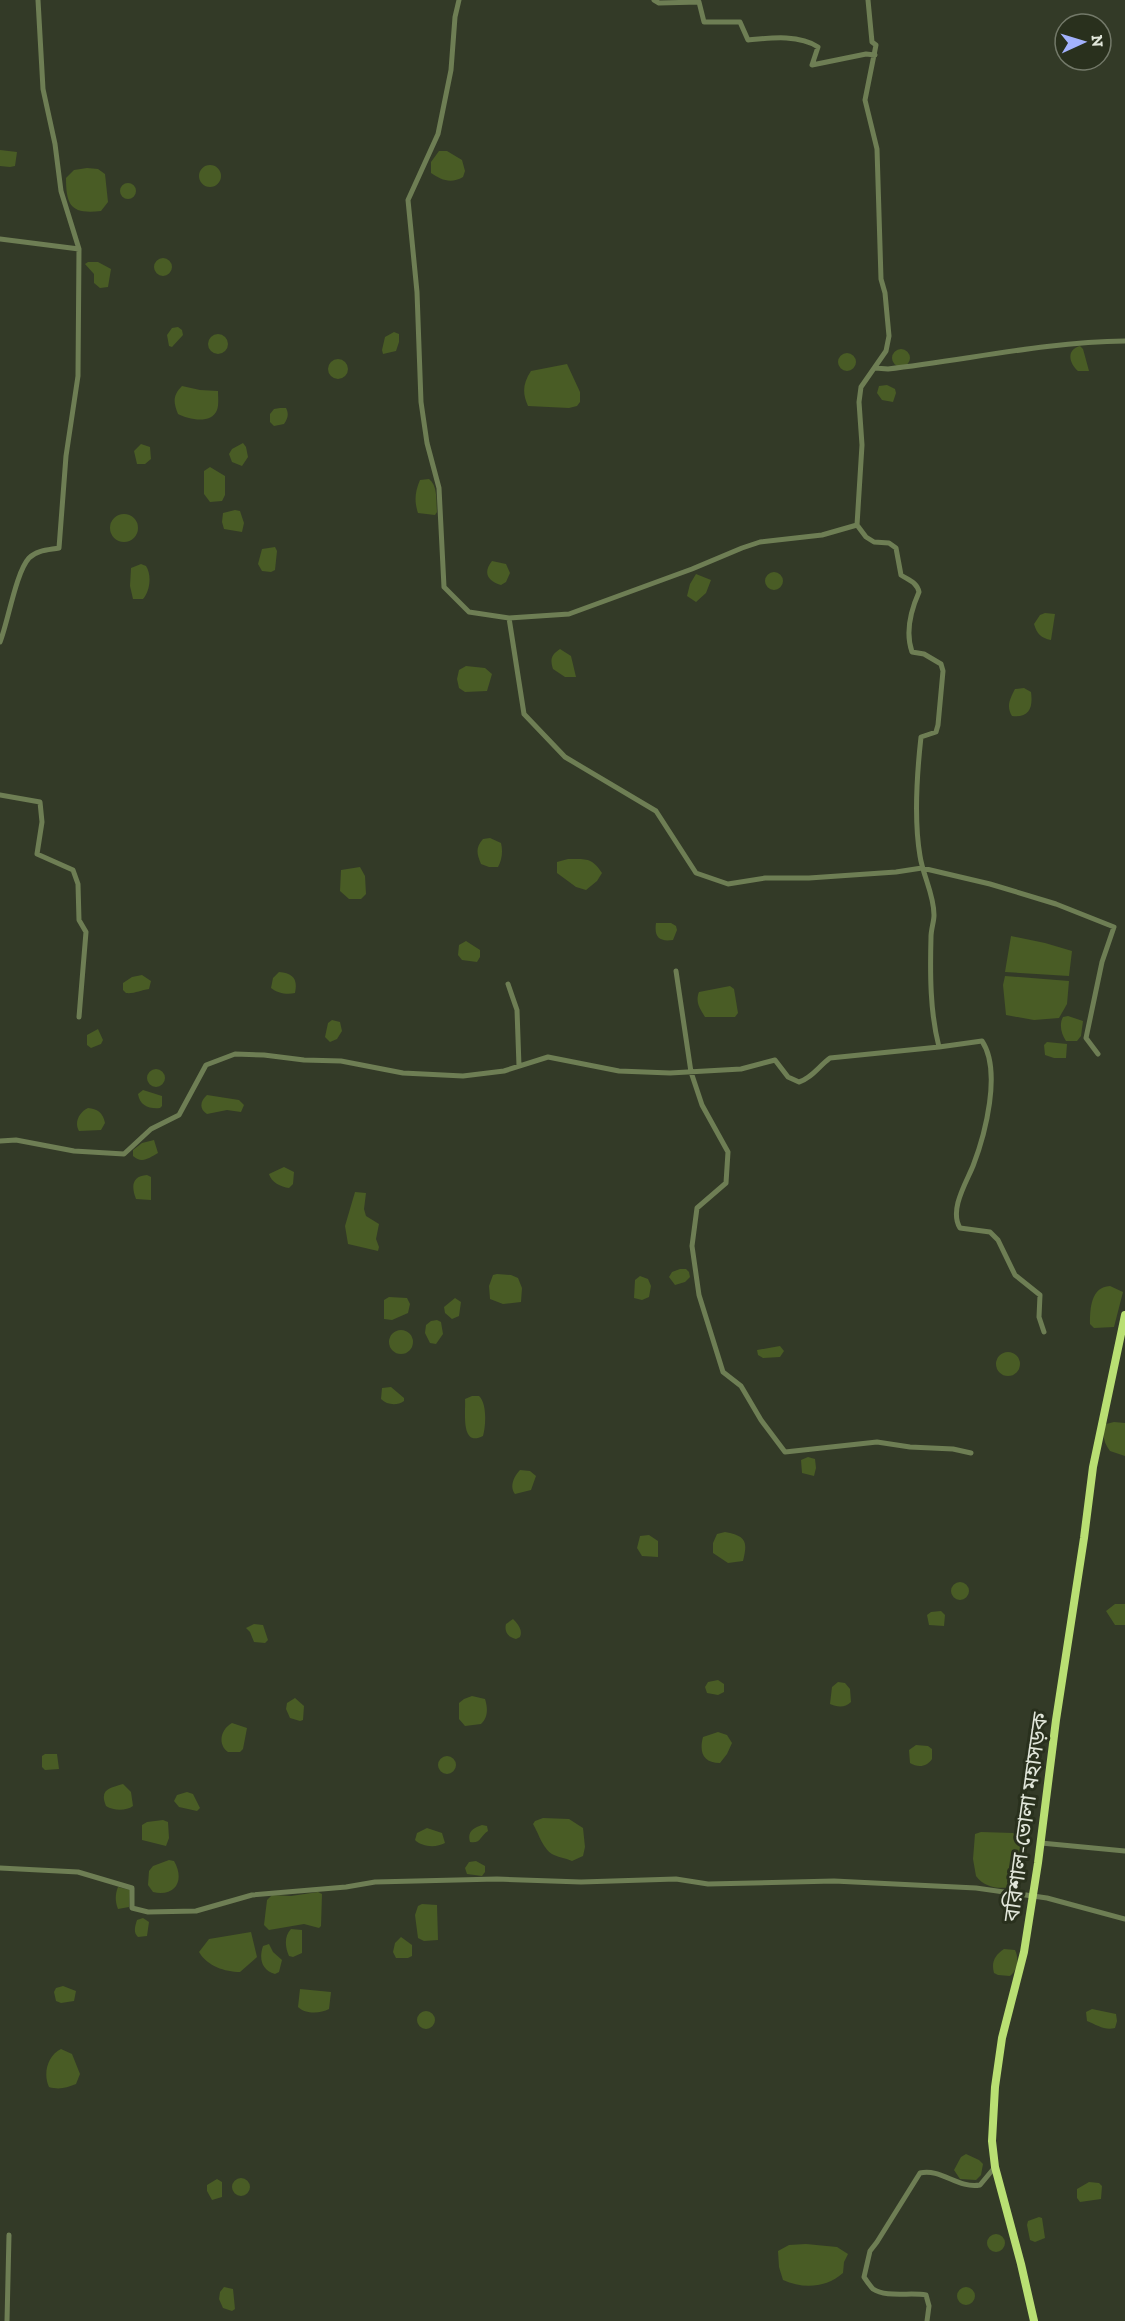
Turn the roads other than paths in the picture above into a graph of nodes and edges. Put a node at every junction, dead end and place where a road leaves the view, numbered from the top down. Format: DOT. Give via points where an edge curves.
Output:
graph roads {
  1 [pos="38,0"];
  2 [pos="459,0"];
  3 [pos="654,0"];
  4 [pos="868,0"];
  5 [pos="875,55"];
  6 [pos="0,239"];
  7 [pos="79,249"];
  8 [pos="1125,341"];
  9 [pos="875,368"];
  10 [pos="857,525"];
  11 [pos="509,618"];
  12 [pos="0,642"];
  13 [pos="0,795"];
  14 [pos="922,868"];
  15 [pos="676,971"];
  16 [pos="508,984"];
  17 [pos="80,1017"];
  18 [pos="939,1047"];
  19 [pos="1098,1054"];
  20 [pos="519,1066"];
  21 [pos="691,1072"];
  22 [pos="0,1141"];
  23 [pos="1125,1315"];
  24 [pos="1044,1332"];
  25 [pos="971,1453"];
  26 [pos="1041,1843"];
  27 [pos="1125,1851"];
  28 [pos="0,1868"];
  29 [pos="1033,1896"];
  30 [pos="1125,1919"];
  31 [pos="995,2167"];
  32 [pos="9,2235"];
  33 [pos="7,2321"];
  34 [pos="927,2321"];
  35 [pos="1034,2321"];
  1 -- 7 [label="street" via="43,89 61,190"];
  2 -- 11 [label="street" via="438,134 408,200 417,292 421,402 439,488 444,587 469,612"];
  3 -- 5 [label="street" via="699,2 704,22 740,22 748,40 810,42 818,47 812,65"];
  4 -- 5 [label="street"];
  5 -- 9 [label="street" via="865,100 877,150 881,279 889,336 886,351"];
  6 -- 7 [label="street"];
  7 -- 12 [label="street" via="78,376 66,456 60,548 39,551 28,559"];
  8 -- 9 [label="street"];
  9 -- 10 [label="street" via="861,387 859,402 862,445"];
  10 -- 11 [label="street" via="822,535 760,542 569,614"];
  10 -- 14 [label="street" via="874,542 896,548 901,575 918,586 919,592 909,627 912,652 941,664 943,671 936,732 921,737 920,744 916,809"];
  11 -- 14 [label="street" via="524,714 566,757 656,812 696,873 729,884 765,878 819,878"];
  13 -- 17 [label="street" via="40,802 42,822 37,854 73,870 78,885 79,920 86,932"];
  14 -- 18 [label="street" via="934,917 931,974"];
  14 -- 19 [label="street" via="1056,904 1114,927 1102,962 1086,1038"];
  15 -- 21 [label="street"];
  16 -- 20 [label="street" via="517,1010"];
  18 -- 21 [label="street" via="830,1058 809,1079 799,1082 788,1077 775,1060 741,1069"];
  18 -- 24 [label="street" via="982,1041 988,1051 991,1096 976,1157 959,1198 956,1222 960,1228 990,1232 998,1240 1016,1275 1040,1294 1039,1317"];
  20 -- 21 [label="street" via="548,1057 618,1071"];
  20 -- 22 [label="street" via="484,1074 447,1075 403,1073 341,1061 235,1054 206,1065 178,1115 151,1129 124,1154"];
  21 -- 25 [label="street" via="702,1105 728,1152 726,1183 697,1208 692,1246 699,1295 723,1372 741,1386 784,1452 877,1442"];
  23 -- 26 [label="highway, বরিশাল-ভোলা মহাসড়ক" via="1093,1467"];
  26 -- 27 [label="street"];
  26 -- 29 [label="highway, বরিশাল-ভোলা মহাসড়ক"];
  28 -- 29 [label="street" via="78,1872 132,1888 132,1908 148,1912 196,1911 252,1895 375,1882 497,1879 676,1879 726,1884 834,1881 976,1888"];
  29 -- 30 [label="street"];
  29 -- 31 [label="highway, বরিশাল-ভোলা মহাসড়ক" via="997,2066 992,2141"];
  31 -- 34 [label="street" via="980,2186 972,2187 939,2175 920,2173 870,2251 864,2277 873,2289 926,2295"];
  31 -- 35 [label="highway, বরিশাল-ভোলা মহাসড়ক"];
  32 -- 33 [label="street"];
}
